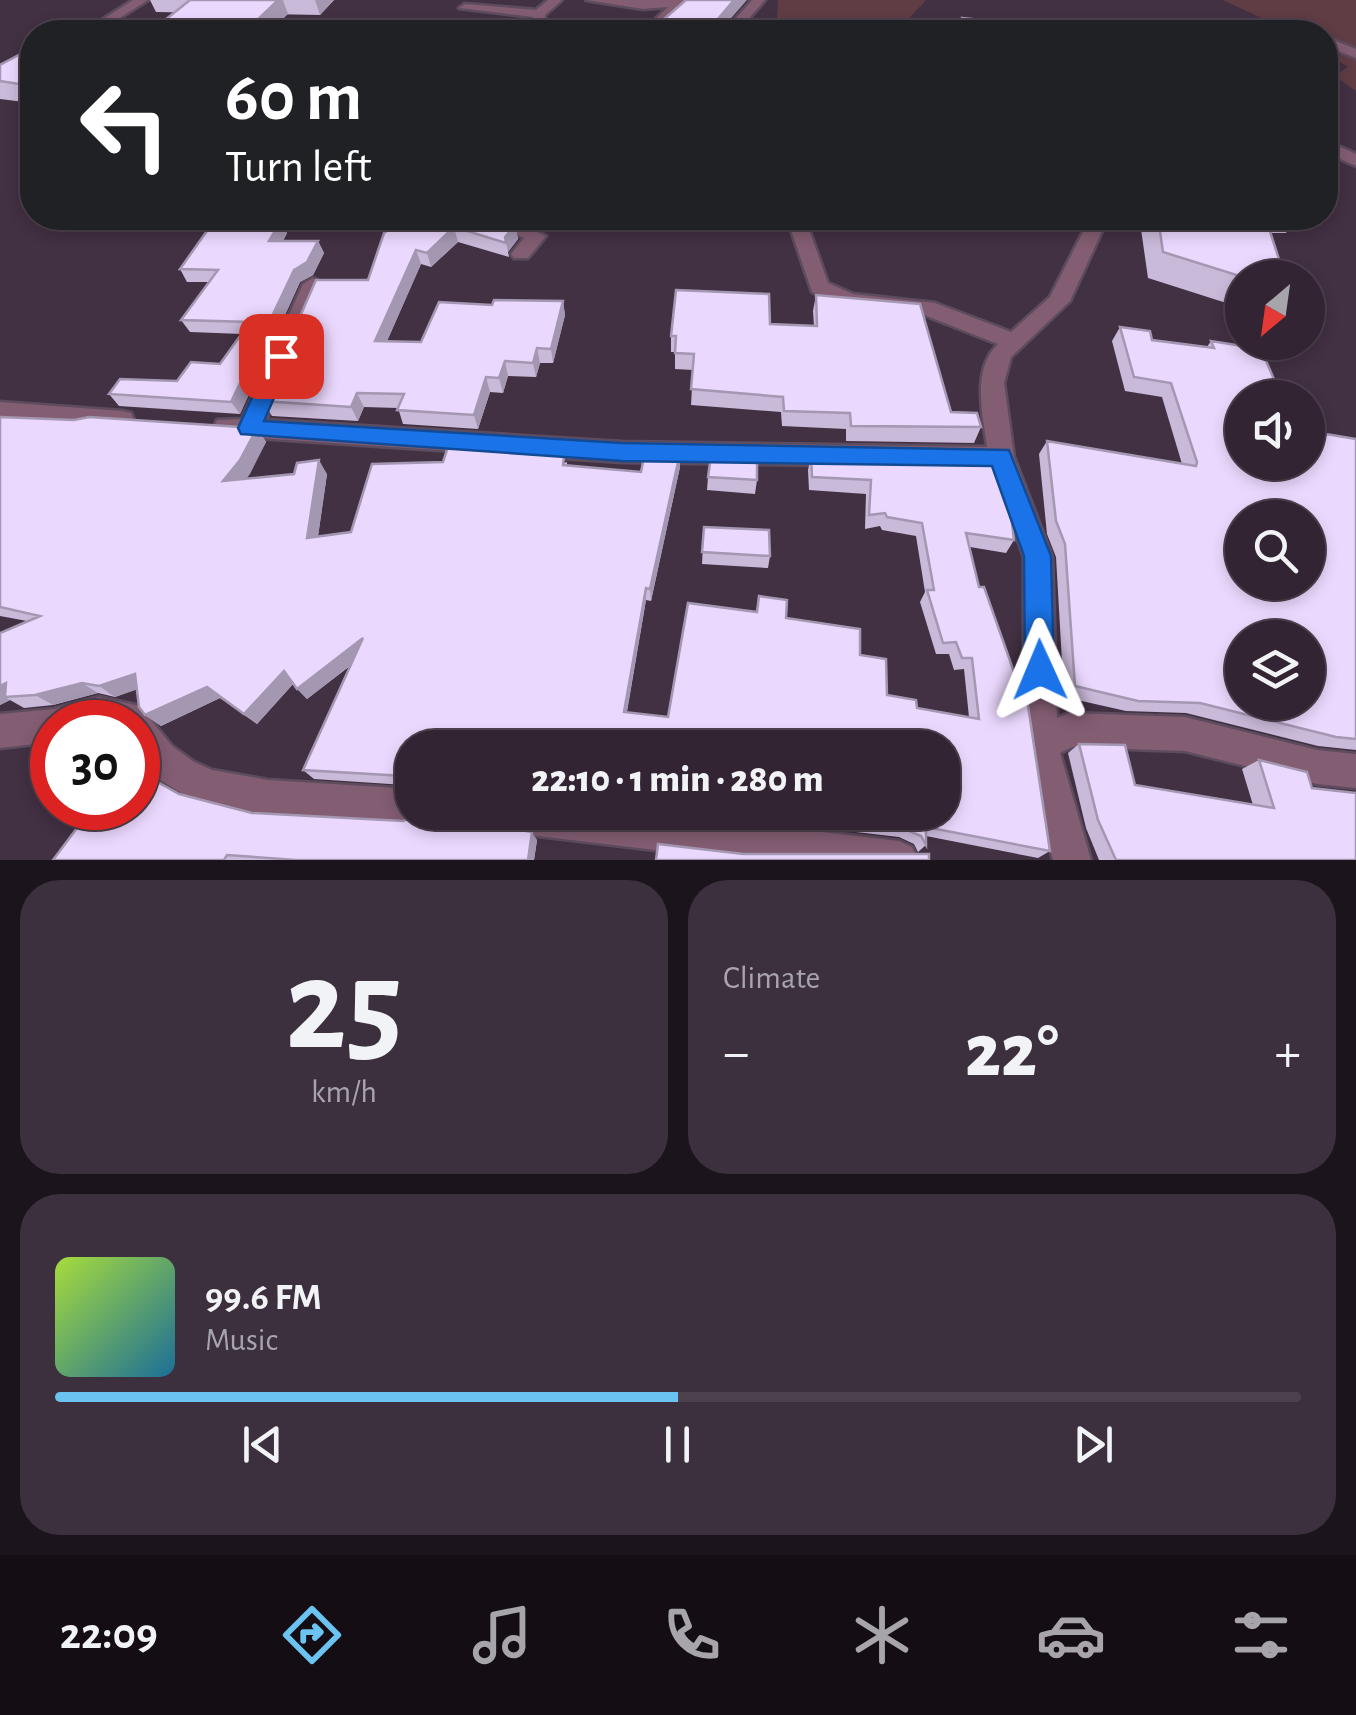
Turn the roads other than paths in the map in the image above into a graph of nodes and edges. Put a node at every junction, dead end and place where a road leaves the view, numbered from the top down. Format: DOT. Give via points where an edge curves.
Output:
graph roads {
  1 [pos="142,0"];
  2 [pos="556,0"];
  3 [pos="592,0"];
  4 [pos="759,0"];
  5 [pos="681,1"];
  6 [pos="465,8"];
  7 [pos="539,14"];
  8 [pos="110,20"];
  9 [pos="539,20"];
  10 [pos="661,20"];
  11 [pos="741,20"];
  12 [pos="521,230"];
  13 [pos="800,230"];
  14 [pos="1093,230"];
  15 [pos="520,254"];
  16 [pos="313,284"];
  17 [pos="1012,341"];
  18 [pos="0,411"];
  19 [pos="154,422"];
  20 [pos="192,424"];
  21 [pos="250,428"];
  22 [pos="1000,457"];
  23 [pos="30,728"];
  24 [pos="0,731"];
  25 [pos="1040,745"];
  26 [pos="160,758"];
  27 [pos="1356,771"];
  28 [pos="395,806"];
  29 [pos="641,830"];
  30 [pos="898,860"];
  31 [pos="1072,860"];
  1 -- 8 [label="street"];
  2 -- 7 [label="street"];
  3 -- 5 [label="street"];
  4 -- 11 [label="street"];
  5 -- 10 [label="street"];
  6 -- 7 [label="street"];
  7 -- 9 [label="street"];
  12 -- 15 [label="street" via="536,236"];
  13 -- 17 [label="street" via="819,287 832,296 927,308"];
  14 -- 17 [label="street" via="1058,302"];
  16 -- 21 [label="street"];
  17 -- 22 [label="street" via="992,384"];
  18 -- 19 [label="street"];
  20 -- 21 [label="street"];
  21 -- 22 [label="street" via="622,452"];
  22 -- 25 [label="street" via="1038,556"];
  23 -- 24 [label="street"];
  25 -- 27 [label="street" via="1068,730 1186,734"];
  25 -- 31 [label="street"];
  26 -- 28 [label="street" via="188,778 249,795"];
  29 -- 30 [label="street"];
}
